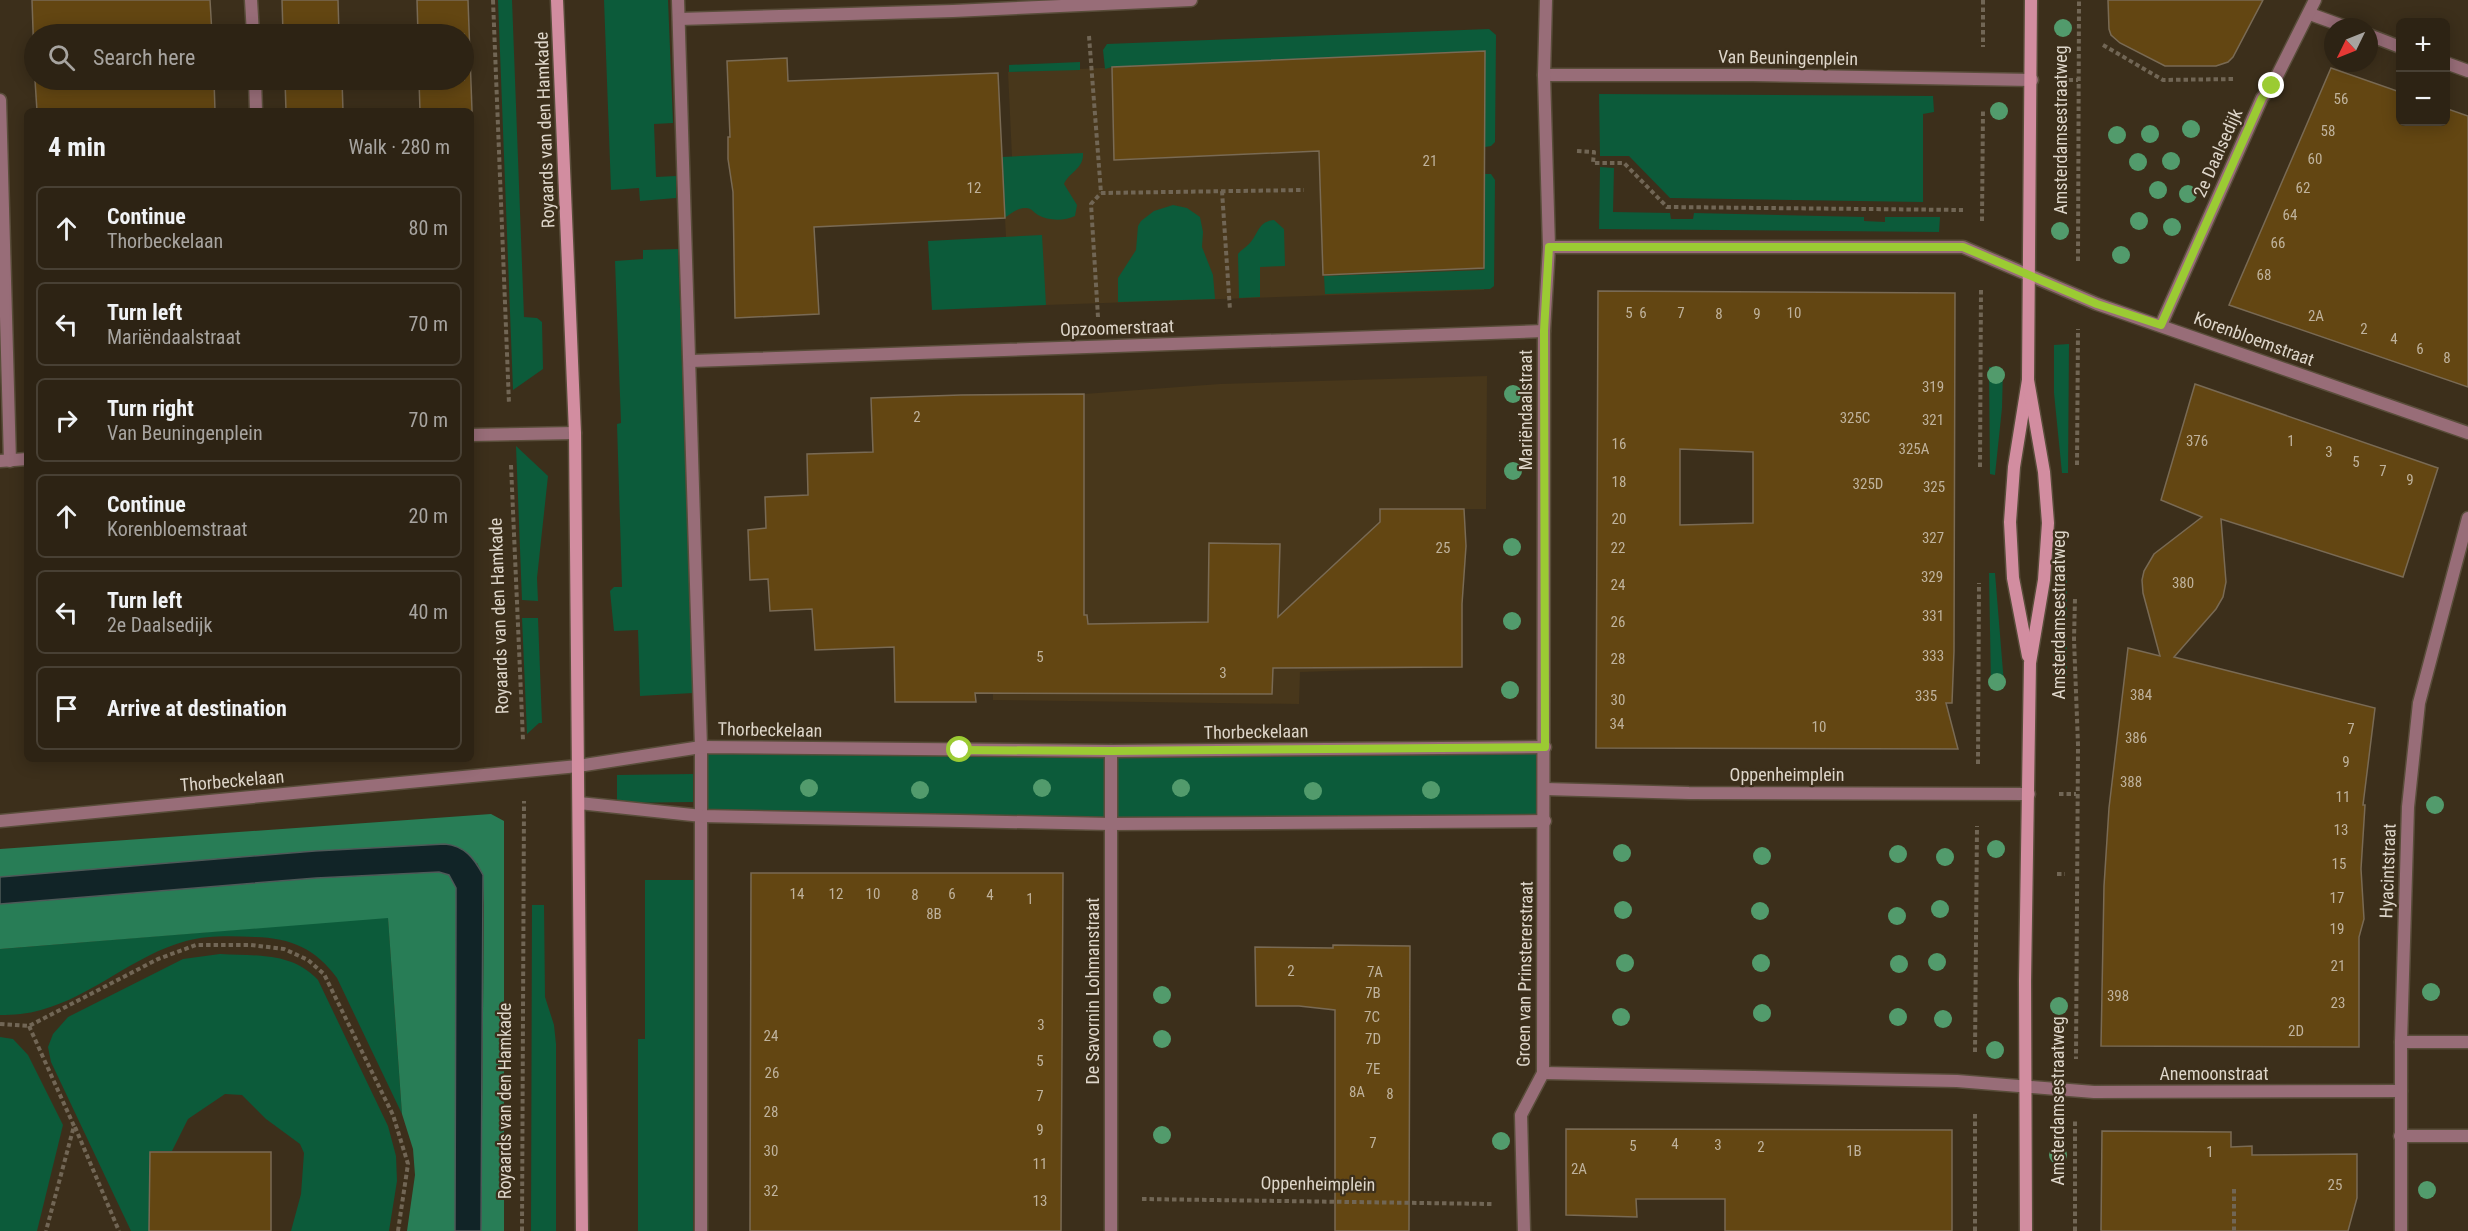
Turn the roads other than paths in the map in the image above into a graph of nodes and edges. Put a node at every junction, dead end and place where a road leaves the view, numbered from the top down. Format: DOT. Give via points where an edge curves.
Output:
graph roads {
  1 [pos="251,0"];
  2 [pos="557,0"];
  3 [pos="678,0"];
  4 [pos="1191,0"];
  5 [pos="1546,0"];
  6 [pos="2031,0"];
  7 [pos="2315,0"];
  8 [pos="2310,14"];
  9 [pos="679,19"];
  10 [pos="2324,19"];
  11 [pos="252,24"];
  12 [pos="2378,38"];
  13 [pos="2396,45"];
  14 [pos="2450,65"];
  15 [pos="2468,70"];
  16 [pos="1544,75"];
  17 [pos="2031,80"];
  18 [pos="255,90"];
  19 [pos="0,100"];
  20 [pos="256,108"];
  21 [pos="1,167"];
  22 [pos="1549,247"];
  23 [pos="2029,274"];
  24 [pos="2161,325"];
  25 [pos="1544,331"];
  26 [pos="691,361"];
  27 [pos="2028,380"];
  28 [pos="575,433"];
  29 [pos="2468,433"];
  30 [pos="474,435"];
  31 [pos="24,459"];
  32 [pos="5,461"];
  33 [pos="2468,518"];
  34 [pos="2030,663"];
  35 [pos="701,747"];
  36 [pos="1545,747"];
  37 [pos="1111,751"];
  38 [pos="578,766"];
  39 [pos="1545,789"];
  40 [pos="2029,794"];
  41 [pos="579,803"];
  42 [pos="702,816"];
  43 [pos="0,821"];
  44 [pos="1545,821"];
  45 [pos="1111,824"];
  46 [pos="2401,1042"];
  47 [pos="2468,1042"];
  48 [pos="1543,1073"];
  49 [pos="2026,1087"];
  50 [pos="2401,1091"];
  51 [pos="2400,1136"];
  52 [pos="2468,1136"];
  53 [pos="582,1231"];
  54 [pos="701,1231"];
  55 [pos="1111,1231"];
  56 [pos="1524,1231"];
  57 [pos="2026,1231"];
  58 [pos="2401,1231"];
  1 -- 11 [label="street"];
  2 -- 28 [label="main road, Royaards van den Hamkade"];
  3 -- 9 [label="street"];
  4 -- 9 [label="street"];
  5 -- 16 [label="street, Mariëndaalstraat"];
  6 -- 17 [label="main road, Amsterdamsestraatweg"];
  7 -- 8 [label="street, 2e Daalsedijk"];
  8 -- 10 [label="street"];
  8 -- 24 [label="street, 2e Daalsedijk" via="2262,98"];
  9 -- 26 [label="street"];
  12 -- 13 [label="street"];
  14 -- 15 [label="street"];
  16 -- 17 [label="street, Van Beuningenplein"];
  16 -- 22 [label="street, Mariëndaalstraat"];
  17 -- 23 [label="main road, Amsterdamsestraatweg"];
  18 -- 20 [label="street"];
  19 -- 21 [label="street"];
  21 -- 32 [label="street"];
  22 -- 23 [label="street" via="1963,247"];
  22 -- 25 [label="street, Mariëndaalstraat"];
  23 -- 24 [label="street, Korenbloemstraat"];
  23 -- 27 [label="main road, Amsterdamsestraatweg"];
  24 -- 29 [label="street, Korenbloemstraat"];
  25 -- 26 [label="street, Opzoomerstraat"];
  25 -- 36 [label="street, Mariëndaalstraat"];
  26 -- 35 [label="street"];
  27 -- 34 [label="main road, Amsterdamsestraatweg" via="2044,472 2048,523 2044,580"];
  27 -- 34 [label="main road, Amsterdamsestraatweg" via="2010,522 2013,578"];
  28 -- 30 [label="street"];
  28 -- 38 [label="main road, Royaards van den Hamkade"];
  31 -- 32 [label="street"];
  33 -- 46 [label="street, Hyacintstraat" via="2419,703 2408,807"];
  34 -- 40 [label="main road, Amsterdamsestraatweg"];
  35 -- 37 [label="street, Thorbeckelaan"];
  35 -- 38 [label="street, Thorbeckelaan"];
  35 -- 42 [label="street"];
  36 -- 37 [label="street, Thorbeckelaan"];
  36 -- 39 [label="street, Mariëndaalstraat"];
  37 -- 45 [label="street, De Savornin Lohmanstraat"];
  38 -- 41 [label="main road, Royaards van den Hamkade"];
  38 -- 43 [label="street, Thorbeckelaan"];
  39 -- 40 [label="street, Oppenheimplein"];
  39 -- 44 [label="street, Mariëndaalstraat"];
  40 -- 49 [label="main road, Amsterdamsestraatweg"];
  41 -- 42 [label="street"];
  41 -- 53 [label="main road, Royaards van den Hamkade"];
  42 -- 45 [label="street"];
  42 -- 54 [label="street"];
  44 -- 45 [label="street"];
  44 -- 48 [label="street, Groen van Prinstererstraat"];
  45 -- 55 [label="street, De Savornin Lohmanstraat"];
  46 -- 47 [label="street"];
  46 -- 50 [label="street, Hyacintstraat"];
  48 -- 49 [label="street"];
  48 -- 56 [label="street, Groen van Prinstererstraat" via="1521,1115"];
  49 -- 50 [label="street, Anemoonstraat" via="2075,1092"];
  49 -- 57 [label="main road, Amsterdamsestraatweg"];
  50 -- 51 [label="street, Hyacintstraat"];
  51 -- 52 [label="street"];
  51 -- 58 [label="street, Hyacintstraat"];
}
